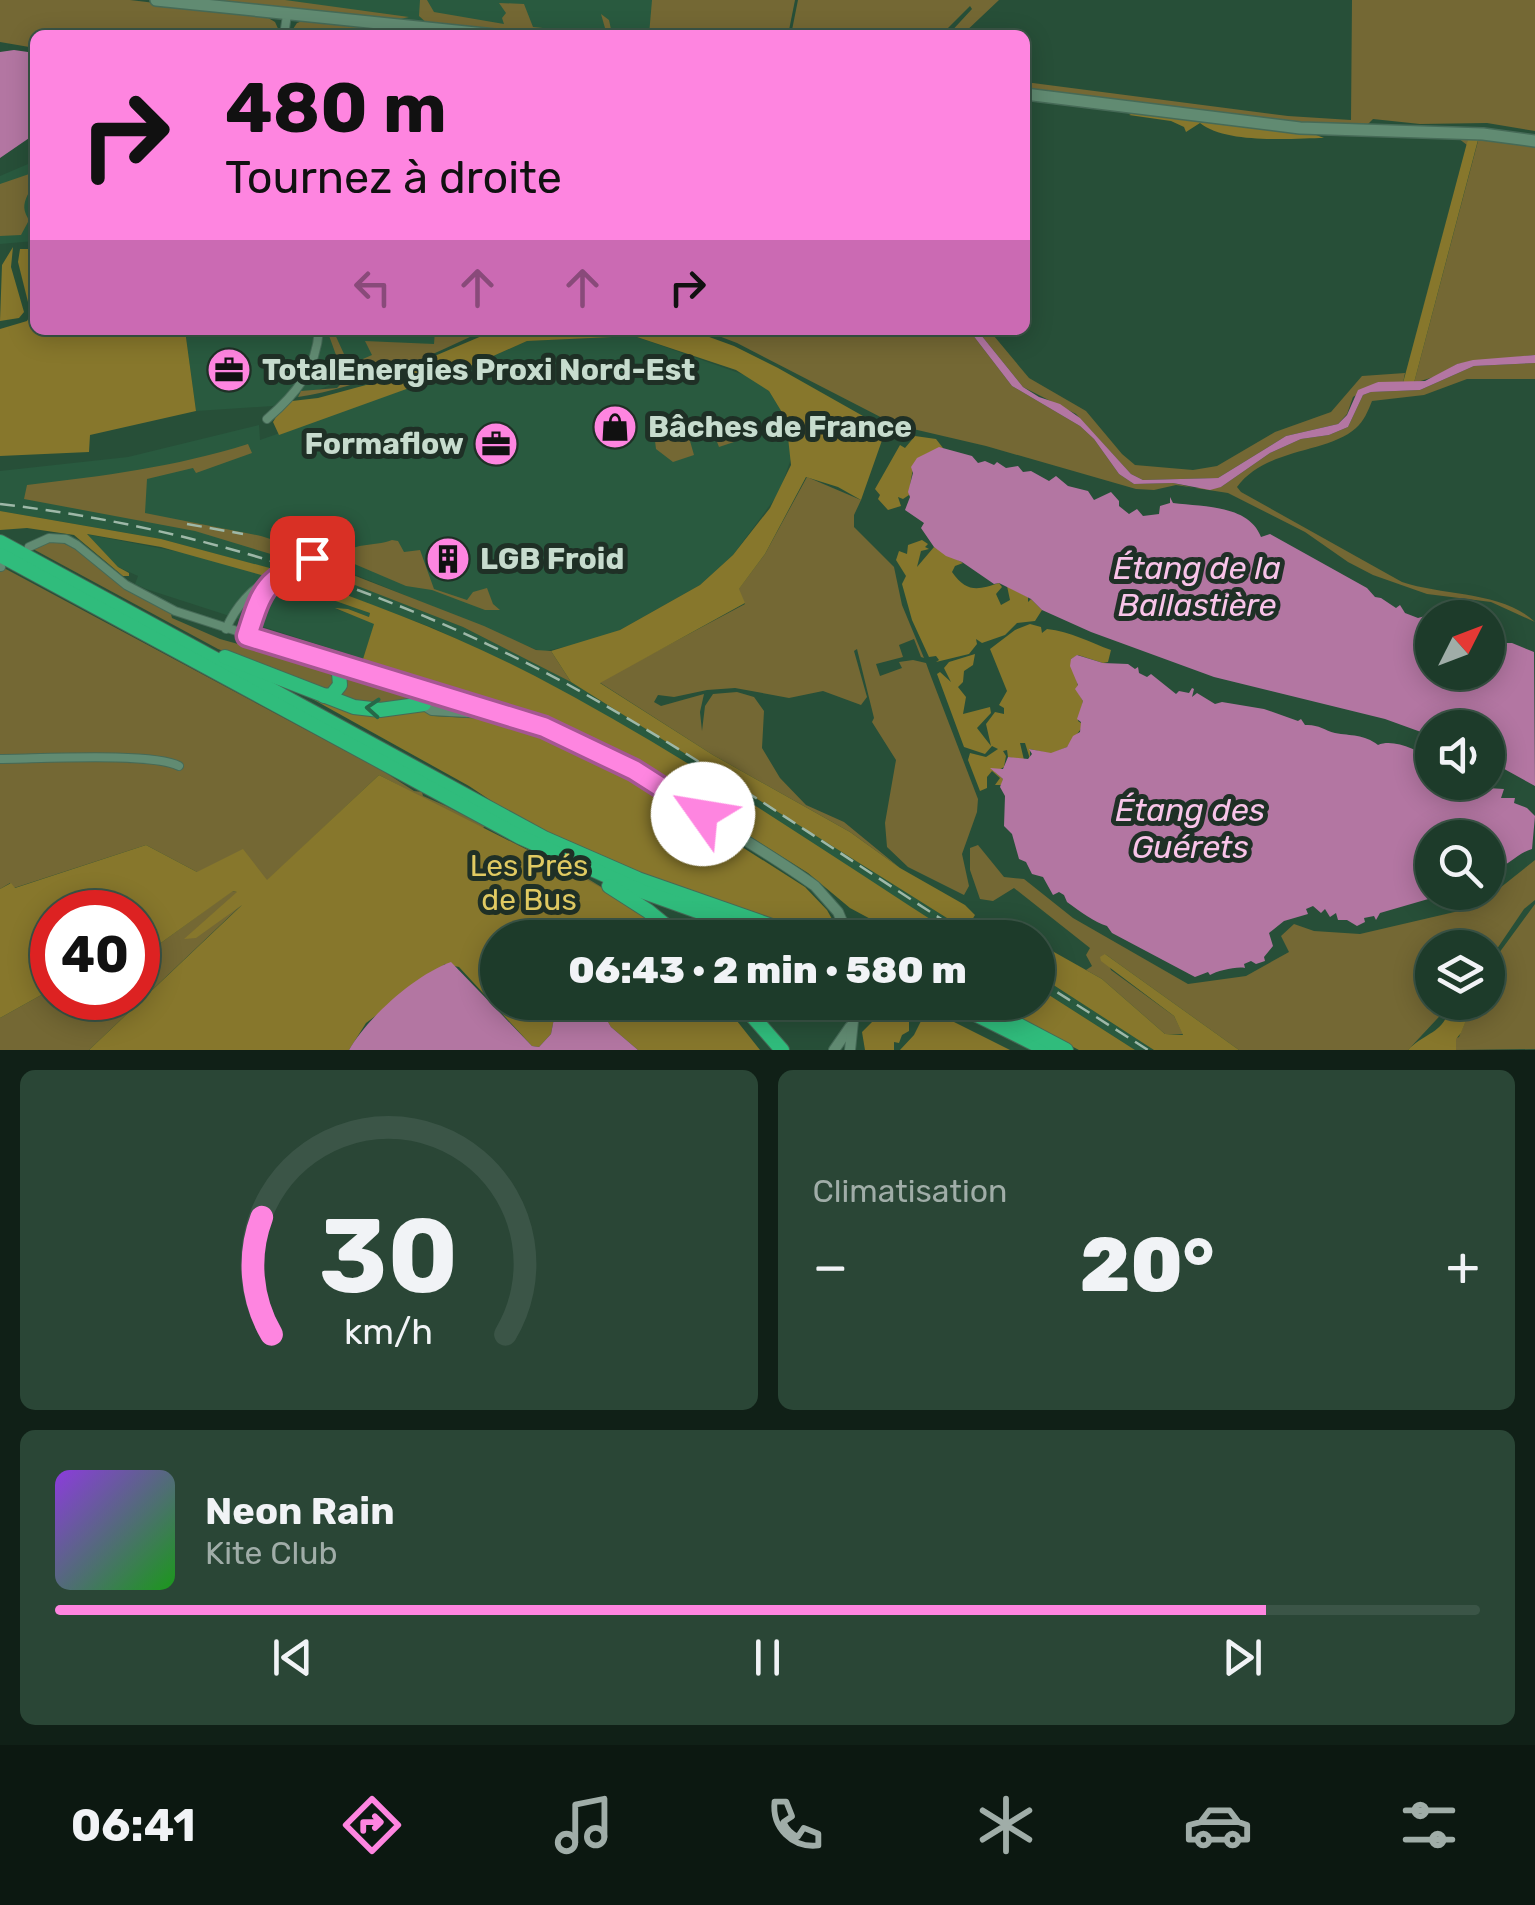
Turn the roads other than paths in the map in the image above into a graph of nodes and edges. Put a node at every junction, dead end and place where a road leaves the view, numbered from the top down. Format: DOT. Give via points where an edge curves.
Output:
graph roads {
  1 [pos="156,0"];
  2 [pos="286,15"];
  3 [pos="284,30"];
  4 [pos="443,30"];
  5 [pos="1030,95"];
  6 [pos="1535,141"];
  7 [pos="319,335"];
  8 [pos="267,419"];
  9 [pos="0,542"];
  10 [pos="30,547"];
  11 [pos="0,555"];
  12 [pos="316,556"];
  13 [pos="273,578"];
  14 [pos="94,594"];
  15 [pos="238,608"];
  16 [pos="254,614"];
  17 [pos="226,629"];
  18 [pos="247,636"];
  19 [pos="331,662"];
  20 [pos="405,684"];
  21 [pos="323,696"];
  22 [pos="452,701"];
  23 [pos="424,704"];
  24 [pos="572,739"];
  25 [pos="0,759"];
  26 [pos="179,766"];
  27 [pos="595,872"];
  28 [pos="658,920"];
  29 [pos="720,920"];
  30 [pos="755,920"];
  31 [pos="840,920"];
  32 [pos="756,1020"];
  33 [pos="987,1020"];
  34 [pos="1009,1020"];
  35 [pos="853,1022"];
  36 [pos="782,1050"];
  37 [pos="834,1050"];
  38 [pos="850,1050"];
  39 [pos="1047,1050"];
  40 [pos="1066,1050"];
  1 -- 2 [label="main road"];
  2 -- 3 [label="street"];
  2 -- 4 [label="main road"];
  5 -- 6 [label="main road" via="1300,128"];
  7 -- 8 [label="street" via="304,381"];
  9 -- 14 [label="highway"];
  10 -- 17 [label="street" via="49,538 72,542 150,600"];
  11 -- 27 [label="highway"];
  12 -- 13 [label="street, bridge"];
  13 -- 15 [label="street"];
  13 -- 16 [label="street"];
  14 -- 21 [label="highway"];
  14 -- 30 [label="highway" via="544,838"];
  15 -- 16 [label="street"];
  15 -- 17 [label="street"];
  16 -- 18 [label="street"];
  17 -- 18 [label="street"];
  18 -- 19 [label="street"];
  19 -- 20 [label="street"];
  19 -- 21 [label="highway" via="340,685"];
  20 -- 22 [label="street"];
  20 -- 23 [label="street"];
  23 -- 21 [label="highway, one-way" via="370,710"];
  22 -- 23 [label="street"];
  22 -- 24 [label="street"];
  23 -- 24 [label="street" via="485,713"];
  24 -- 31 [label="street" via="634,770 805,879"];
  25 -- 26 [label="street"];
  27 -- 28 [label="highway"];
  27 -- 29 [label="highway"];
  32 -- 36 [label="highway"];
  33 -- 39 [label="highway"];
  34 -- 40 [label="highway"];
  35 -- 37 [label="street"];
  35 -- 38 [label="street"];
}
